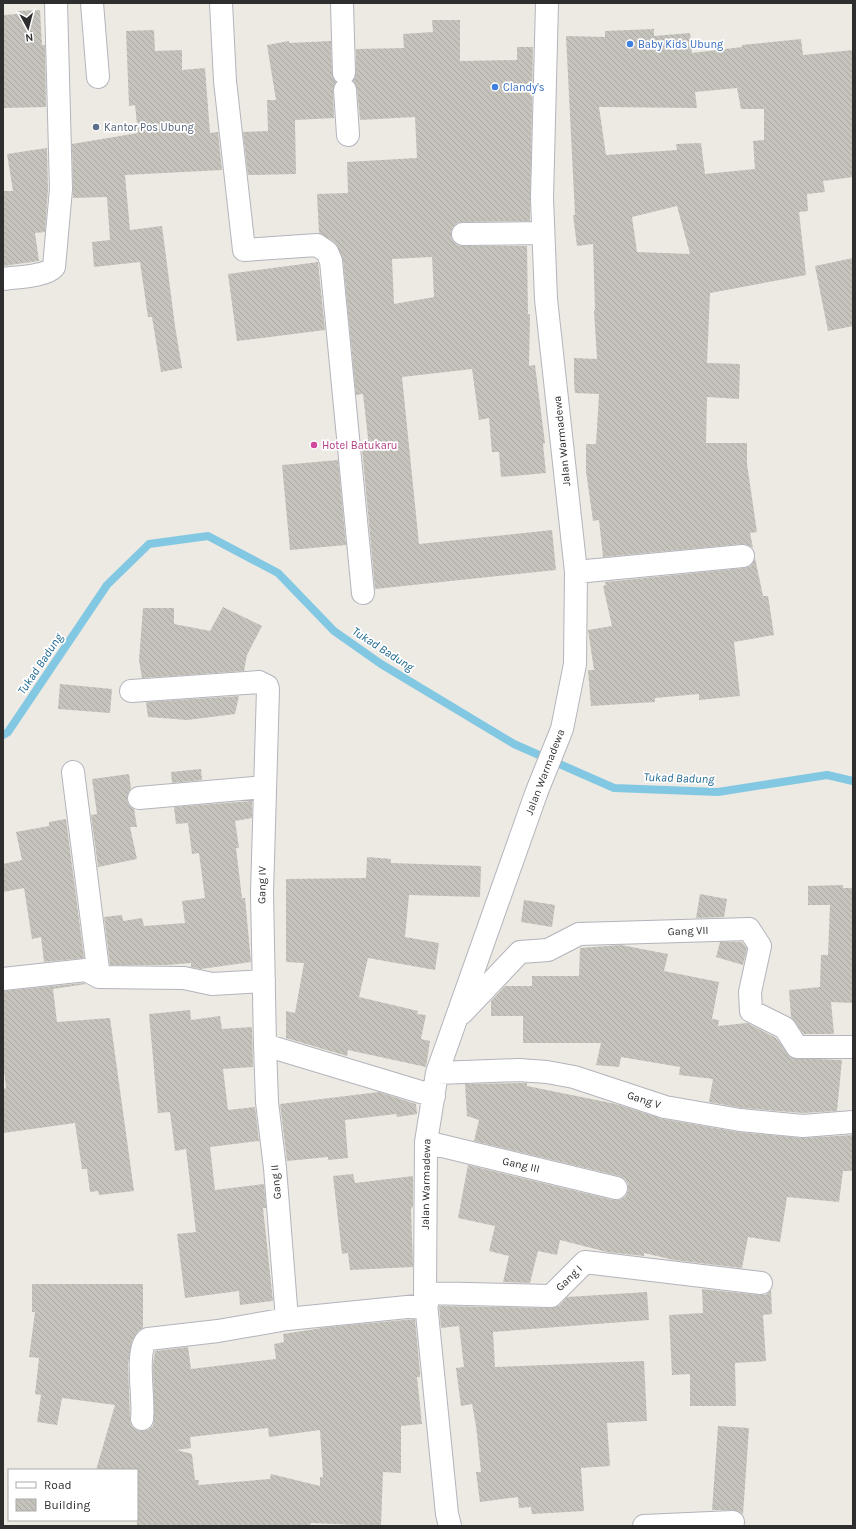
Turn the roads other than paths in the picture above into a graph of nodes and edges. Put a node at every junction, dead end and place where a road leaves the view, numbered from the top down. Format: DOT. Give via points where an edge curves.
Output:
graph roads {
  1 [pos="56,3"];
  2 [pos="92,3"];
  3 [pos="221,3"];
  4 [pos="342,3"];
  5 [pos="547,3"];
  6 [pos="98,77"];
  7 [pos="348,135"];
  8 [pos="543,233"];
  9 [pos="463,234"];
  10 [pos="3,279"];
  11 [pos="743,556"];
  12 [pos="576,572"];
  13 [pos="363,593"];
  14 [pos="131,691"];
  15 [pos="73,772"];
  16 [pos="265,787"];
  17 [pos="139,798"];
  18 [pos="99,976"];
  19 [pos="3,979"];
  20 [pos="264,981"];
  21 [pos="456,1019"];
  22 [pos="265,1045"];
  23 [pos="853,1048"];
  24 [pos="438,1073"];
  25 [pos="434,1096"];
  26 [pos="853,1122"];
  27 [pos="426,1142"];
  28 [pos="616,1188"];
  29 [pos="761,1284"];
  30 [pos="426,1299"];
  31 [pos="287,1319"];
  32 [pos="142,1419"];
  33 [pos="733,1522"];
  34 [pos="450,1526"];
  35 [pos="644,1526"];
  1 -- 10 [label="street" via="61,189 54,267 42,274"];
  2 -- 6 [label="street"];
  3 -- 13 [label="street" via="225,81 244,250 317,245 327,252 331,261"];
  4 -- 7 [label="street"];
  5 -- 8 [label="street, Jalan Warmadewa"];
  8 -- 9 [label="street"];
  8 -- 12 [label="street, Jalan Warmadewa" via="546,299"];
  11 -- 12 [label="street"];
  12 -- 21 [label="street, Jalan Warmadewa" via="575,664 562,729 537,791"];
  14 -- 16 [label="street, Gang IV" via="259,682 267,686"];
  15 -- 18 [label="street"];
  16 -- 17 [label="street"];
  16 -- 20 [label="street, Gang IV" via="262,893"];
  18 -- 19 [label="street" via="86,970"];
  18 -- 20 [label="street" via="184,978 212,984"];
  20 -- 22 [label="street, Gang IV"];
  21 -- 23 [label="street, Gang VII" via="520,952 548,950 579,934 749,929 760,946 750,992 751,1011 785,1028 797,1047"];
  21 -- 24 [label="street, Jalan Warmadewa"];
  22 -- 25 [label="street"];
  22 -- 31 [label="street, Gang II" via="267,1102"];
  24 -- 25 [label="street, Jalan Warmadewa"];
  24 -- 26 [label="street, Gang V" via="520,1070 547,1072 574,1077 665,1107 740,1120 803,1126"];
  25 -- 27 [label="street, Jalan Warmadewa"];
  27 -- 28 [label="street, Gang III"];
  27 -- 30 [label="street, Jalan Warmadewa"];
  29 -- 30 [label="street, Gang I" via="585,1262 551,1296"];
  30 -- 31 [label="street"];
  30 -- 34 [label="street, Jalan Warmadewa"];
  31 -- 32 [label="street" via="146,1340 143,1345 141,1375"];
  33 -- 35 [label="street"];
}
